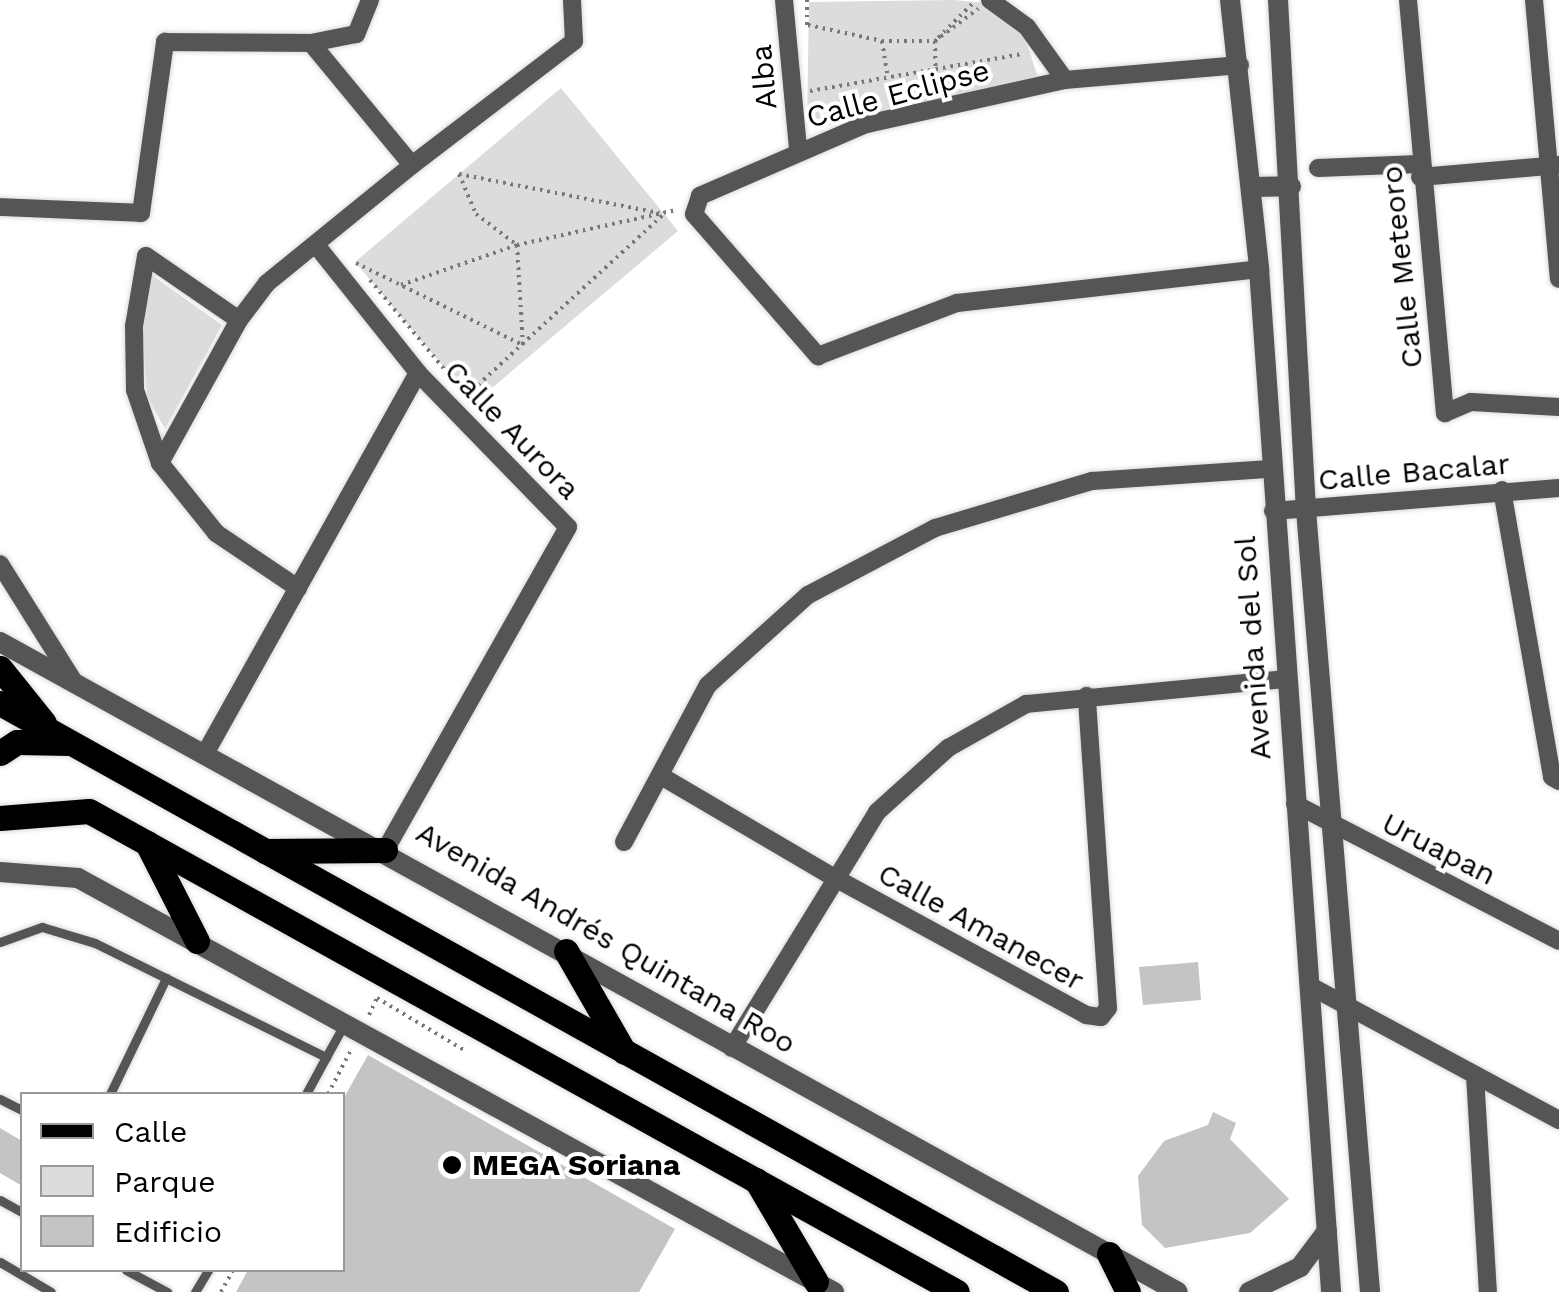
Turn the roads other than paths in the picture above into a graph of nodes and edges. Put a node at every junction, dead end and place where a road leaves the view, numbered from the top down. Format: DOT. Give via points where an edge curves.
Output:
graph roads {
  1 [pos="370,0"];
  2 [pos="572,0"];
  3 [pos="784,0"];
  4 [pos="990,0"];
  5 [pos="1230,0"];
  6 [pos="1278,0"];
  7 [pos="1408,0"];
  8 [pos="1534,0"];
  9 [pos="311,43"];
  10 [pos="1240,65"];
  11 [pos="1065,80"];
  12 [pos="798,149"];
  13 [pos="412,165"];
  14 [pos="1554,166"];
  15 [pos="1318,168"];
  16 [pos="1420,170"];
  17 [pos="1291,186"];
  18 [pos="1252,187"];
  19 [pos="0,207"];
  20 [pos="316,245"];
  21 [pos="1259,269"];
  22 [pos="1559,279"];
  23 [pos="239,320"];
  24 [pos="418,373"];
  25 [pos="1559,407"];
  26 [pos="160,463"];
  27 [pos="1270,469"];
  28 [pos="1559,488"];
  29 [pos="1502,490"];
  30 [pos="1306,510"];
  31 [pos="1273,511"];
  32 [pos="0,564"];
  33 [pos="298,588"];
  34 [pos="0,642"];
  35 [pos="0,668"];
  36 [pos="1286,679"];
  37 [pos="74,682"];
  38 [pos="1086,696"];
  39 [pos="0,703"];
  40 [pos="47,728"];
  41 [pos="75,742"];
  42 [pos="206,752"];
  43 [pos="0,753"];
  44 [pos="661,776"];
  45 [pos="1559,781"];
  46 [pos="1295,804"];
  47 [pos="0,818"];
  48 [pos="1333,826"];
  49 [pos="624,842"];
  50 [pos="148,843"];
  51 [pos="385,850"];
  52 [pos="264,851"];
  53 [pos="0,872"];
  54 [pos="835,878"];
  55 [pos="197,941"];
  56 [pos="1559,941"];
  57 [pos="0,942"];
  58 [pos="566,951"];
  59 [pos="166,978"];
  60 [pos="1312,987"];
  61 [pos="1342,1006"];
  62 [pos="345,1023"];
  63 [pos="732,1048"];
  64 [pos="624,1052"];
  65 [pos="326,1058"];
  66 [pos="1475,1074"];
  67 [pos="111,1092"];
  68 [pos="307,1092"];
  69 [pos="1559,1120"];
  70 [pos="756,1180"];
  71 [pos="1327,1231"];
  72 [pos="1108,1254"];
  73 [pos="0,1262"];
  74 [pos="130,1272"];
  75 [pos="825,1287"];
  76 [pos="51,1292"];
  77 [pos="167,1292"];
  78 [pos="957,1292"];
  79 [pos="1056,1292"];
  80 [pos="1128,1292"];
  81 [pos="1178,1292"];
  82 [pos="1249,1292"];
  83 [pos="1331,1292"];
  84 [pos="1370,1292"];
  85 [pos="1488,1292"];
  1 -- 9 [label="street" via="356,34"];
  2 -- 13 [label="street" via="574,41"];
  3 -- 12 [label="street, Alba"];
  4 -- 11 [label="street" via="1046,49"];
  5 -- 10 [label="street, Avenida del Sol"];
  6 -- 17 [label="street, Avenida del Sol"];
  7 -- 16 [label="street, Calle Meteoro"];
  8 -- 14 [label="street"];
  9 -- 13 [label="street"];
  9 -- 19 [label="street" via="164,42 141,213"];
  10 -- 11 [label="street, Calle Eclipse"];
  10 -- 18 [label="street, Avenida del Sol"];
  11 -- 12 [label="street, Calle Eclipse"];
  12 -- 21 [label="street, Calle Eclipse" via="700,196 694,214 818,356 957,303"];
  13 -- 20 [label="street"];
  14 -- 16 [label="street"];
  14 -- 22 [label="street"];
  15 -- 16 [label="street"];
  16 -- 25 [label="street, Calle Meteoro" via="1445,413 1472,402"];
  17 -- 18 [label="street"];
  17 -- 30 [label="street, Avenida del Sol"];
  18 -- 21 [label="street, Avenida del Sol"];
  20 -- 23 [label="street" via="266,283"];
  20 -- 24 [label="street"];
  21 -- 27 [label="street, Avenida del Sol"];
  23 -- 26 [label="street"];
  23 -- 26 [label="street" via="146,256 134,326 135,390"];
  24 -- 33 [label="street, Calle Aurora"];
  24 -- 51 [label="street, Calle Aurora" via="568,528"];
  26 -- 33 [label="street" via="216,533"];
  27 -- 31 [label="street, Avenida del Sol"];
  27 -- 44 [label="street" via="1092,481 935,528 808,595 708,685"];
  28 -- 29 [label="street, Calle Bacalar"];
  29 -- 30 [label="street, Calle Bacalar"];
  29 -- 45 [label="street" via="1552,777"];
  30 -- 31 [label="street, Calle Bacalar"];
  30 -- 48 [label="street, Avenida del Sol"];
  31 -- 36 [label="street, Avenida del Sol"];
  32 -- 37 [label="street"];
  33 -- 42 [label="street, Calle Aurora"];
  34 -- 37 [label="street, Avenida Andrés Quintana Roo"];
  35 -- 40 [label="main road"];
  36 -- 38 [label="street"];
  36 -- 46 [label="street, Avenida del Sol"];
  37 -- 42 [label="street, Avenida Andrés Quintana Roo"];
  38 -- 54 [label="street" via="1026,704 948,748 877,812"];
  38 -- 54 [label="street, Calle Amanecer" via="1108,1008 1101,1017 1086,1015"];
  39 -- 40 [label="main road"];
  40 -- 41 [label="main road"];
  41 -- 43 [label="main road" via="18,742"];
  41 -- 52 [label="main road"];
  42 -- 51 [label="street, Avenida Andrés Quintana Roo"];
  44 -- 49 [label="street"];
  44 -- 54 [label="street, Calle Amanecer"];
  46 -- 48 [label="street, Uruapan"];
  46 -- 60 [label="street, Avenida del Sol"];
  47 -- 50 [label="main road" via="89,811"];
  48 -- 56 [label="street, Uruapan"];
  48 -- 61 [label="street, Avenida del Sol"];
  50 -- 55 [label="main road"];
  50 -- 70 [label="main road"];
  51 -- 52 [label="main road"];
  51 -- 58 [label="street, Avenida Andrés Quintana Roo"];
  52 -- 64 [label="main road"];
  53 -- 55 [label="street" via="78,878"];
  54 -- 63 [label="street"];
  55 -- 62 [label="street"];
  57 -- 59 [label="lane" via="42,927"];
  58 -- 63 [label="street, Avenida Andrés Quintana Roo"];
  58 -- 64 [label="main road"];
  59 -- 65 [label="lane"];
  59 -- 67 [label="lane"];
  60 -- 61 [label="street"];
  60 -- 71 [label="street, Avenida del Sol"];
  61 -- 66 [label="street"];
  61 -- 84 [label="street, Avenida del Sol"];
  62 -- 65 [label="lane"];
  62 -- 75 [label="street"];
  63 -- 72 [label="street, Avenida Andrés Quintana Roo"];
  64 -- 79 [label="main road"];
  65 -- 68 [label="lane"];
  66 -- 69 [label="street"];
  66 -- 85 [label="street"];
  70 -- 75 [label="main road"];
  70 -- 78 [label="main road"];
  71 -- 82 [label="street" via="1300,1267"];
  71 -- 83 [label="street, Avenida del Sol"];
  72 -- 80 [label="main road"];
  72 -- 81 [label="street, Avenida Andrés Quintana Roo"];
  73 -- 76 [label="lane"];
  74 -- 77 [label="lane"];
}
